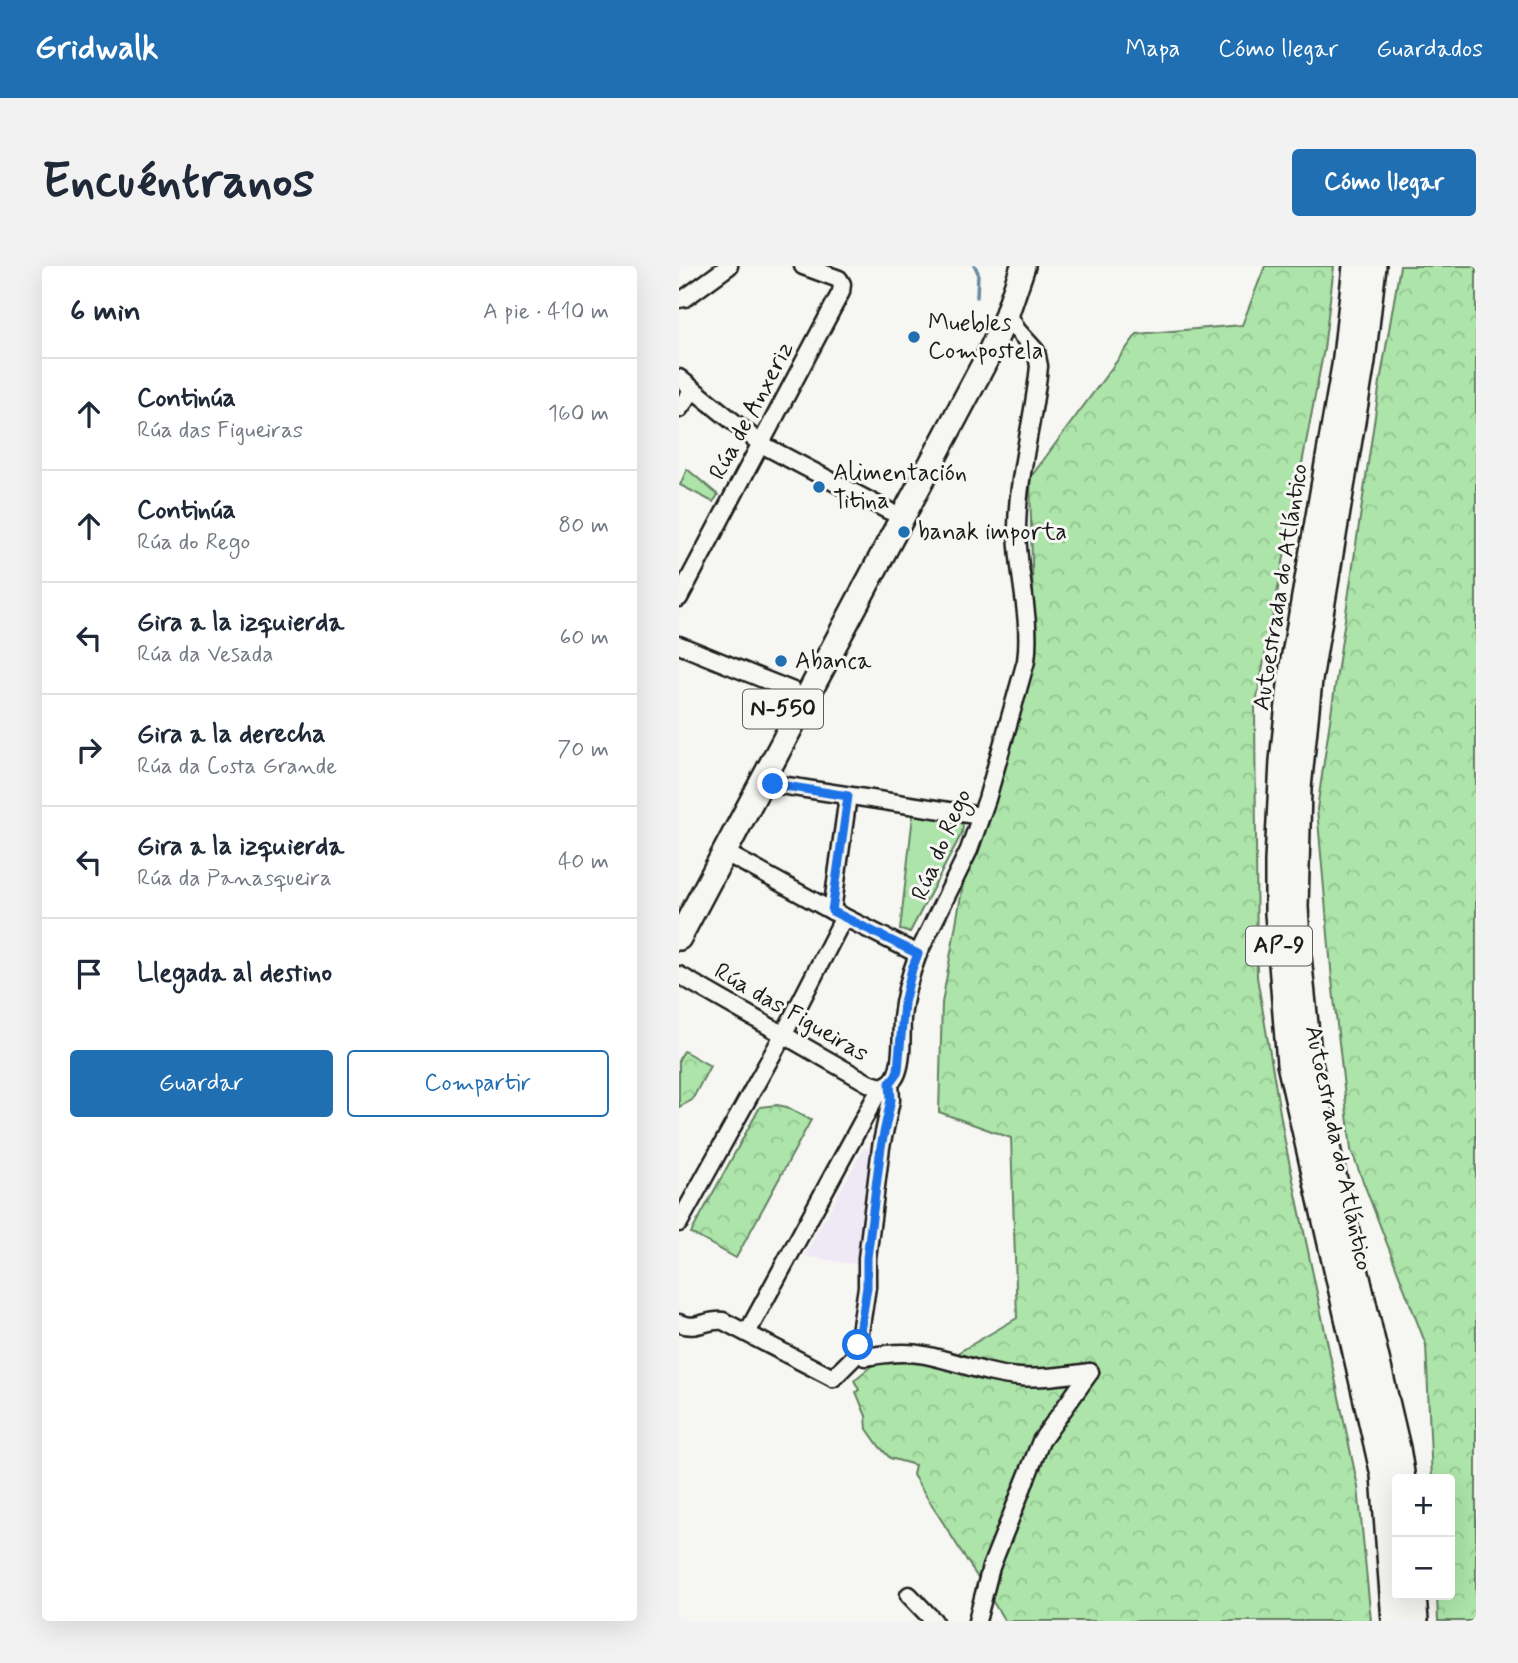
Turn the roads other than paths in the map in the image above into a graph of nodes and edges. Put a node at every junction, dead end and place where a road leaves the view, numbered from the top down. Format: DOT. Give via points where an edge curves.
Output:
graph roads {
  1 [pos="729,266"];
  2 [pos="803,266"];
  3 [pos="1007,266"];
  4 [pos="1023,266"];
  5 [pos="1355,266"];
  6 [pos="1374,266"];
  7 [pos="681,300"];
  8 [pos="999,323"];
  9 [pos="1023,337"];
  10 [pos="679,378"];
  11 [pos="693,390"];
  12 [pos="679,409"];
  13 [pos="761,443"];
  14 [pos="889,511"];
  15 [pos="679,598"];
  16 [pos="679,645"];
  17 [pos="793,691"];
  18 [pos="761,782"];
  19 [pos="848,796"];
  20 [pos="981,816"];
  21 [pos="724,852"];
  22 [pos="679,907"];
  23 [pos="838,914"];
  24 [pos="679,938"];
  25 [pos="918,954"];
  26 [pos="679,975"];
  27 [pos="783,1034"];
  28 [pos="885,1085"];
  29 [pos="679,1223"];
  30 [pos="682,1330"];
  31 [pos="747,1333"];
  32 [pos="862,1351"];
  33 [pos="1402,1474"];
  34 [pos="908,1595"];
  35 [pos="1414,1600"];
  36 [pos="934,1621"];
  37 [pos="977,1621"];
  38 [pos="1394,1621"];
  39 [pos="1416,1621"];
  1 -- 7 [label="street"];
  2 -- 13 [label="street, Rúa de Anxeriz" via="835,277 842,288"];
  3 -- 8 [label="highway, N-550"];
  4 -- 8 [label="highway, N-550"];
  5 -- 38 [label="highway, Autoestrada do Atlántico / AP-9" via="1344,366 1292,666 1282,761 1277,913 1289,1064 1383,1475"];
  6 -- 33 [label="highway, Autoestrada do Atlántico / AP-9" via="1363,361 1310,680 1299,788 1296,907 1310,1063"];
  8 -- 9 [label="street, Rúa do Rego"];
  8 -- 9 [label="street" via="1009,335"];
  8 -- 14 [label="highway, N-550" via="979,343"];
  8 -- 18 [label="highway, N-550"];
  9 -- 20 [label="street, Rúa do Rego" via="1035,351 1039,366 1018,506 1028,649"];
  10 -- 11 [label="street"];
  11 -- 12 [label="street"];
  11 -- 13 [label="street"];
  13 -- 14 [label="street"];
  13 -- 15 [label="street, Rúa de Anxeriz"];
  14 -- 17 [label="highway, N-550"];
  16 -- 17 [label="street"];
  17 -- 22 [label="highway, N-550"];
  18 -- 19 [label="street"];
  18 -- 21 [label="highway, N-550"];
  19 -- 20 [label="street"];
  19 -- 23 [label="street"];
  20 -- 25 [label="street, Rúa do Rego"];
  21 -- 23 [label="street"];
  21 -- 24 [label="highway, N-550"];
  23 -- 25 [label="street"];
  23 -- 27 [label="street"];
  25 -- 28 [label="street, Rúa do Rego" via="904,1003 898,1070"];
  26 -- 27 [label="street, Rúa das Figueiras"];
  27 -- 28 [label="street, Rúa das Figueiras" via="868,1083"];
  27 -- 29 [label="street"];
  28 -- 31 [label="street, Rúa do Rego"];
  28 -- 32 [label="street, Rúa das Figueiras" via="891,1100 867,1258"];
  30 -- 31 [label="street" via="718,1320"];
  31 -- 32 [label="street" via="833,1378 845,1374"];
  32 -- 37 [label="street" via="918,1354 1019,1377 1090,1372 1041,1441 992,1567"];
  34 -- 36 [label="street"];
  35 -- 39 [label="highway"];
}
